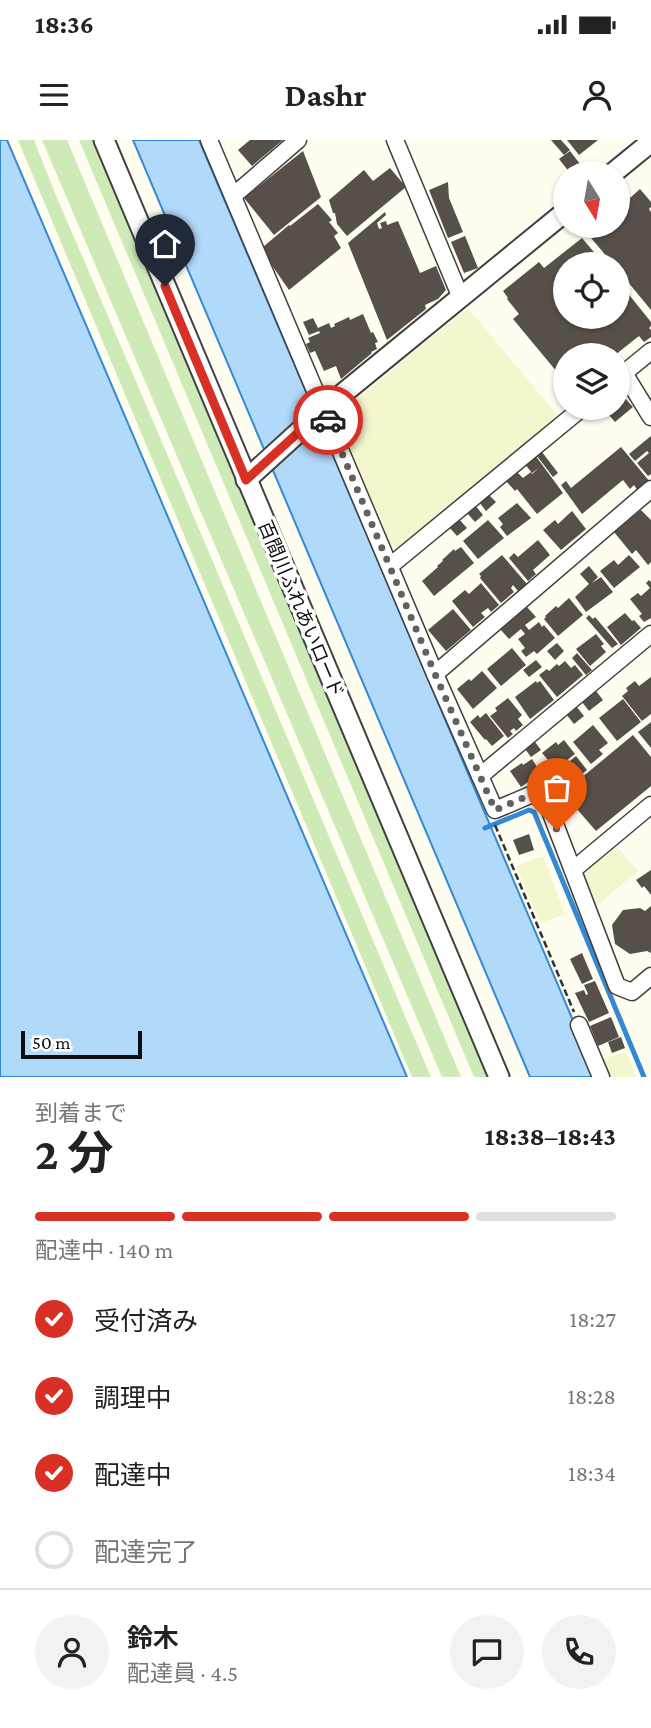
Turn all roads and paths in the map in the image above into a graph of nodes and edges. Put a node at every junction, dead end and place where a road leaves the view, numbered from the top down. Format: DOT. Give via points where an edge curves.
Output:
graph roads {
  1 [pos="104,140"];
  2 [pos="209,140"];
  3 [pos="298,140"];
  4 [pos="395,140"];
  5 [pos="651,142"];
  6 [pos="627,161"];
  7 [pos="233,195"];
  8 [pos="553,222"];
  9 [pos="461,298"];
  10 [pos="651,351"];
  11 [pos="630,368"];
  12 [pos="630,388"];
  13 [pos="319,414"];
  14 [pos="651,417"];
  15 [pos="567,420"];
  16 [pos="246,480"];
  17 [pos="651,489"];
  18 [pos="390,566"];
  19 [pos="651,634"];
  20 [pos="435,674"];
  21 [pos="480,776"];
  22 [pos="651,805"];
  23 [pos="496,830"];
  24 [pos="573,870"];
  25 [pos="651,976"];
  26 [pos="579,1025"];
  27 [pos="499,1077"];
  28 [pos="601,1077"];
  1 -- 16 [label="street, 百間川ふれあいロード"];
  2 -- 7 [label="street"];
  3 -- 7 [label="street"];
  4 -- 9 [label="street"];
  5 -- 6 [label="street"];
  7 -- 13 [label="street"];
  8 -- 9 [label="street"];
  9 -- 13 [label="street"];
  10 -- 11 [label="street"];
  12 -- 14 [label="street"];
  13 -- 16 [label="street"];
  13 -- 18 [label="street"];
  15 -- 18 [label="street"];
  16 -- 27 [label="street, 百間川ふれあいロード"];
  17 -- 20 [label="street"];
  18 -- 20 [label="street"];
  19 -- 21 [label="street"];
  20 -- 21 [label="street"];
  21 -- 24 [label="street" via="495,810 542,790"];
  22 -- 24 [label="street"];
  23 -- 26 [label="path"];
  24 -- 25 [label="street" via="617,986 632,992"];
  26 -- 28 [label="street"];
}
